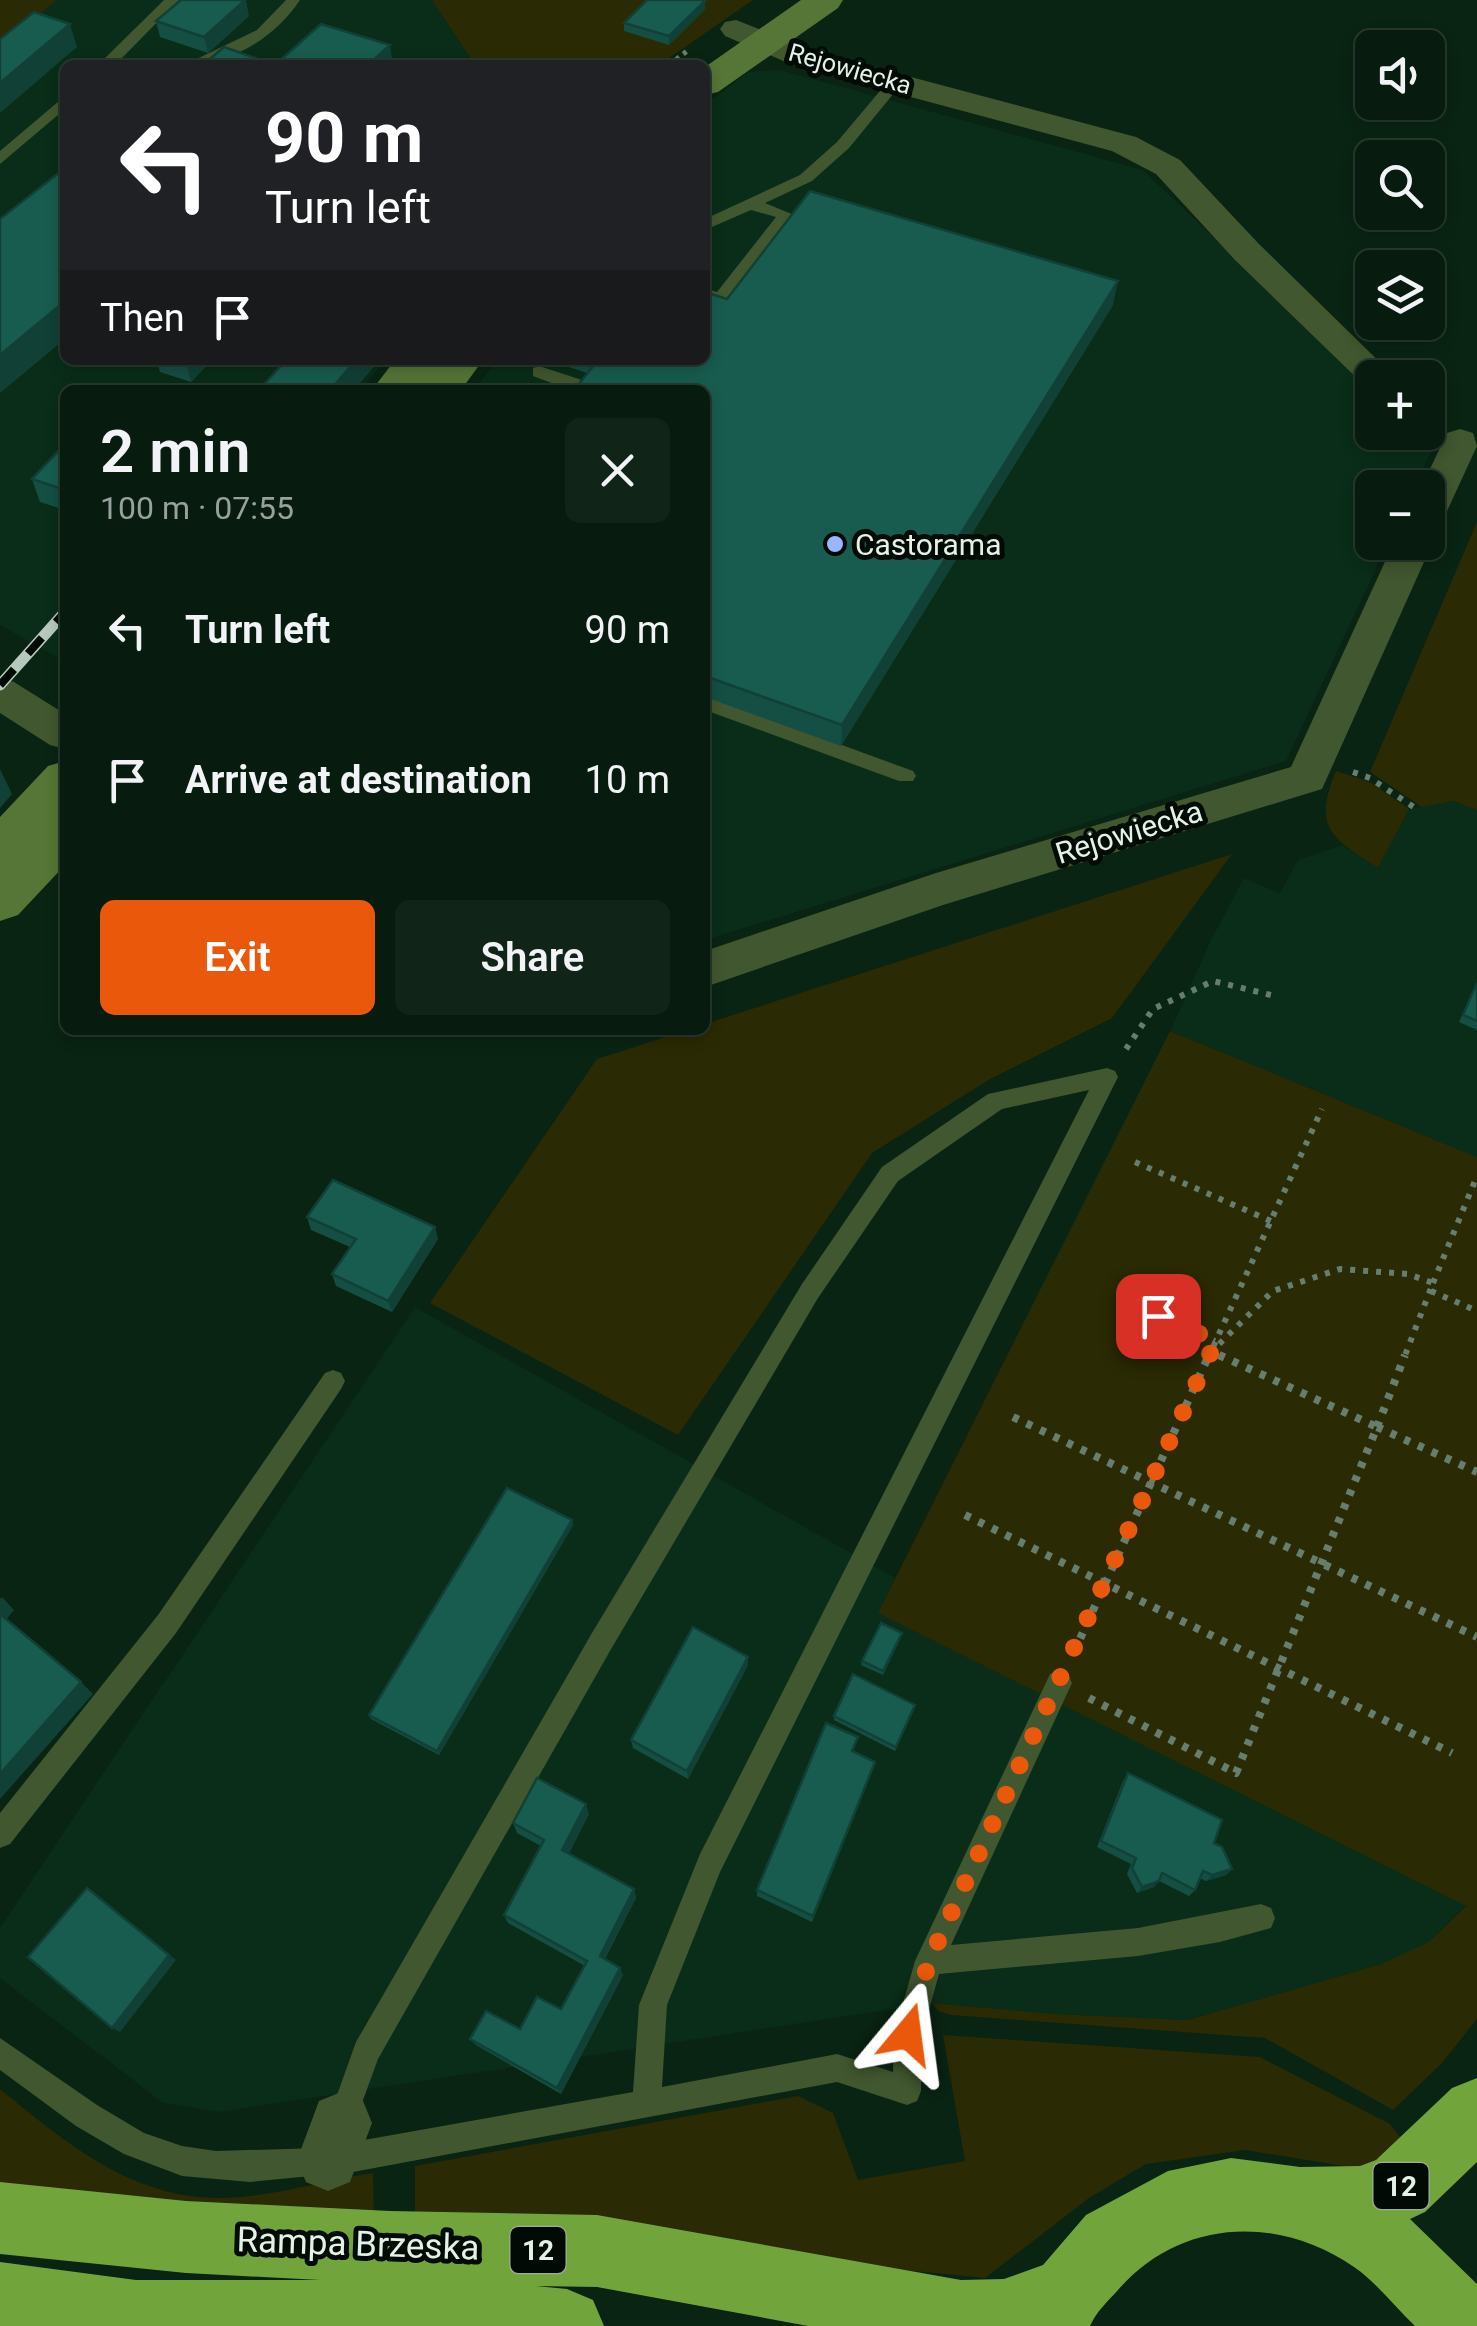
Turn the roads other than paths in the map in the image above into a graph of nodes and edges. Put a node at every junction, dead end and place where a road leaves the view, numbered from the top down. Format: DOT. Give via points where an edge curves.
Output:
graph roads {
  1 [pos="172,0"];
  2 [pos="292,0"];
  3 [pos="779,0"];
  4 [pos="825,0"];
  5 [pos="749,36"];
  6 [pos="111,60"];
  7 [pos="204,60"];
  8 [pos="696,60"];
  9 [pos="710,79"];
  10 [pos="895,82"];
  11 [pos="60,107"];
  12 [pos="0,159"];
  13 [pos="750,204"];
  14 [pos="710,224"];
  15 [pos="710,295"];
  16 [pos="1359,360"];
  17 [pos="414,365"];
  18 [pos="458,365"];
  19 [pos="544,366"];
  20 [pos="397,385"];
  21 [pos="442,385"];
  22 [pos="580,385"];
  23 [pos="1445,431"];
  24 [pos="1468,448"];
  25 [pos="1445,485"];
  26 [pos="1406,560"];
  27 [pos="0,693"];
  28 [pos="710,704"];
  29 [pos="60,731"];
  30 [pos="906,776"];
  31 [pos="60,784"];
  32 [pos="60,838"];
  33 [pos="0,850"];
  34 [pos="0,901"];
  35 [pos="710,967"];
  36 [pos="333,1381"];
  37 [pos="1059,1683"];
  38 [pos="0,1834"];
  39 [pos="1262,1918"];
  40 [pos="929,1961"];
  41 [pos="0,2052"];
  42 [pos="646,2105"];
  43 [pos="1477,2113"];
  44 [pos="334,2141"];
  45 [pos="1298,2202"];
  46 [pos="0,2218"];
  47 [pos="0,2299"];
  48 [pos="1060,2309"];
  49 [pos="567,2326"];
  50 [pos="1459,2326"];
  1 -- 6 [label="lane"];
  2 -- 7 [label="lane" via="254,40"];
  3 -- 5 [label="street, Rejowiecka"];
  4 -- 5 [label="street, Rejowiecka"];
  5 -- 8 [label="street, Rejowiecka"];
  5 -- 9 [label="street, Rejowiecka"];
  5 -- 10 [label="street, Rejowiecka"];
  10 -- 13 [label="lane" via="806,178"];
  10 -- 16 [label="street, Rejowiecka" via="1124,144 1168,167"];
  11 -- 12 [label="lane"];
  13 -- 14 [label="lane"];
  13 -- 15 [label="lane" via="786,215 722,299"];
  17 -- 20 [label="street"];
  18 -- 21 [label="street"];
  19 -- 22 [label="lane"];
  23 -- 24 [label="street"];
  24 -- 25 [label="street"];
  26 -- 35 [label="street, Rejowiecka" via="1308,778 936,890"];
  27 -- 29 [label="street"];
  28 -- 30 [label="lane"];
  31 -- 33 [label="street"];
  32 -- 34 [label="street"];
  36 -- 38 [label="lane" via="167,1624"];
  37 -- 40 [label="lane"];
  39 -- 40 [label="lane" via="1099,1948"];
  40 -- 42 [label="lane" via="908,2034 907,2091 837,2068"];
  41 -- 44 [label="lane" via="95,2121 180,2160 240,2168"];
  42 -- 44 [label="lane"];
  42 -- 44 [label="lane" via="653,2005 710,1864 1107,1076 996,1101 890,1174 810,1290 601,1642 366,2052"];
  43 -- 45 [label="highway, 12" via="1400,2187 1360,2202"];
  45 -- 48 [label="highway, 12" via="1231,2194 1168,2207 1112,2241"];
  45 -- 50 [label="highway, 12" via="1380,2241 1451,2310"];
  46 -- 48 [label="highway, Rampa Brzeska / 12" via="186,2238 597,2250 962,2317"];
  47 -- 49 [label="highway" via="136,2317 462,2317"];
}
